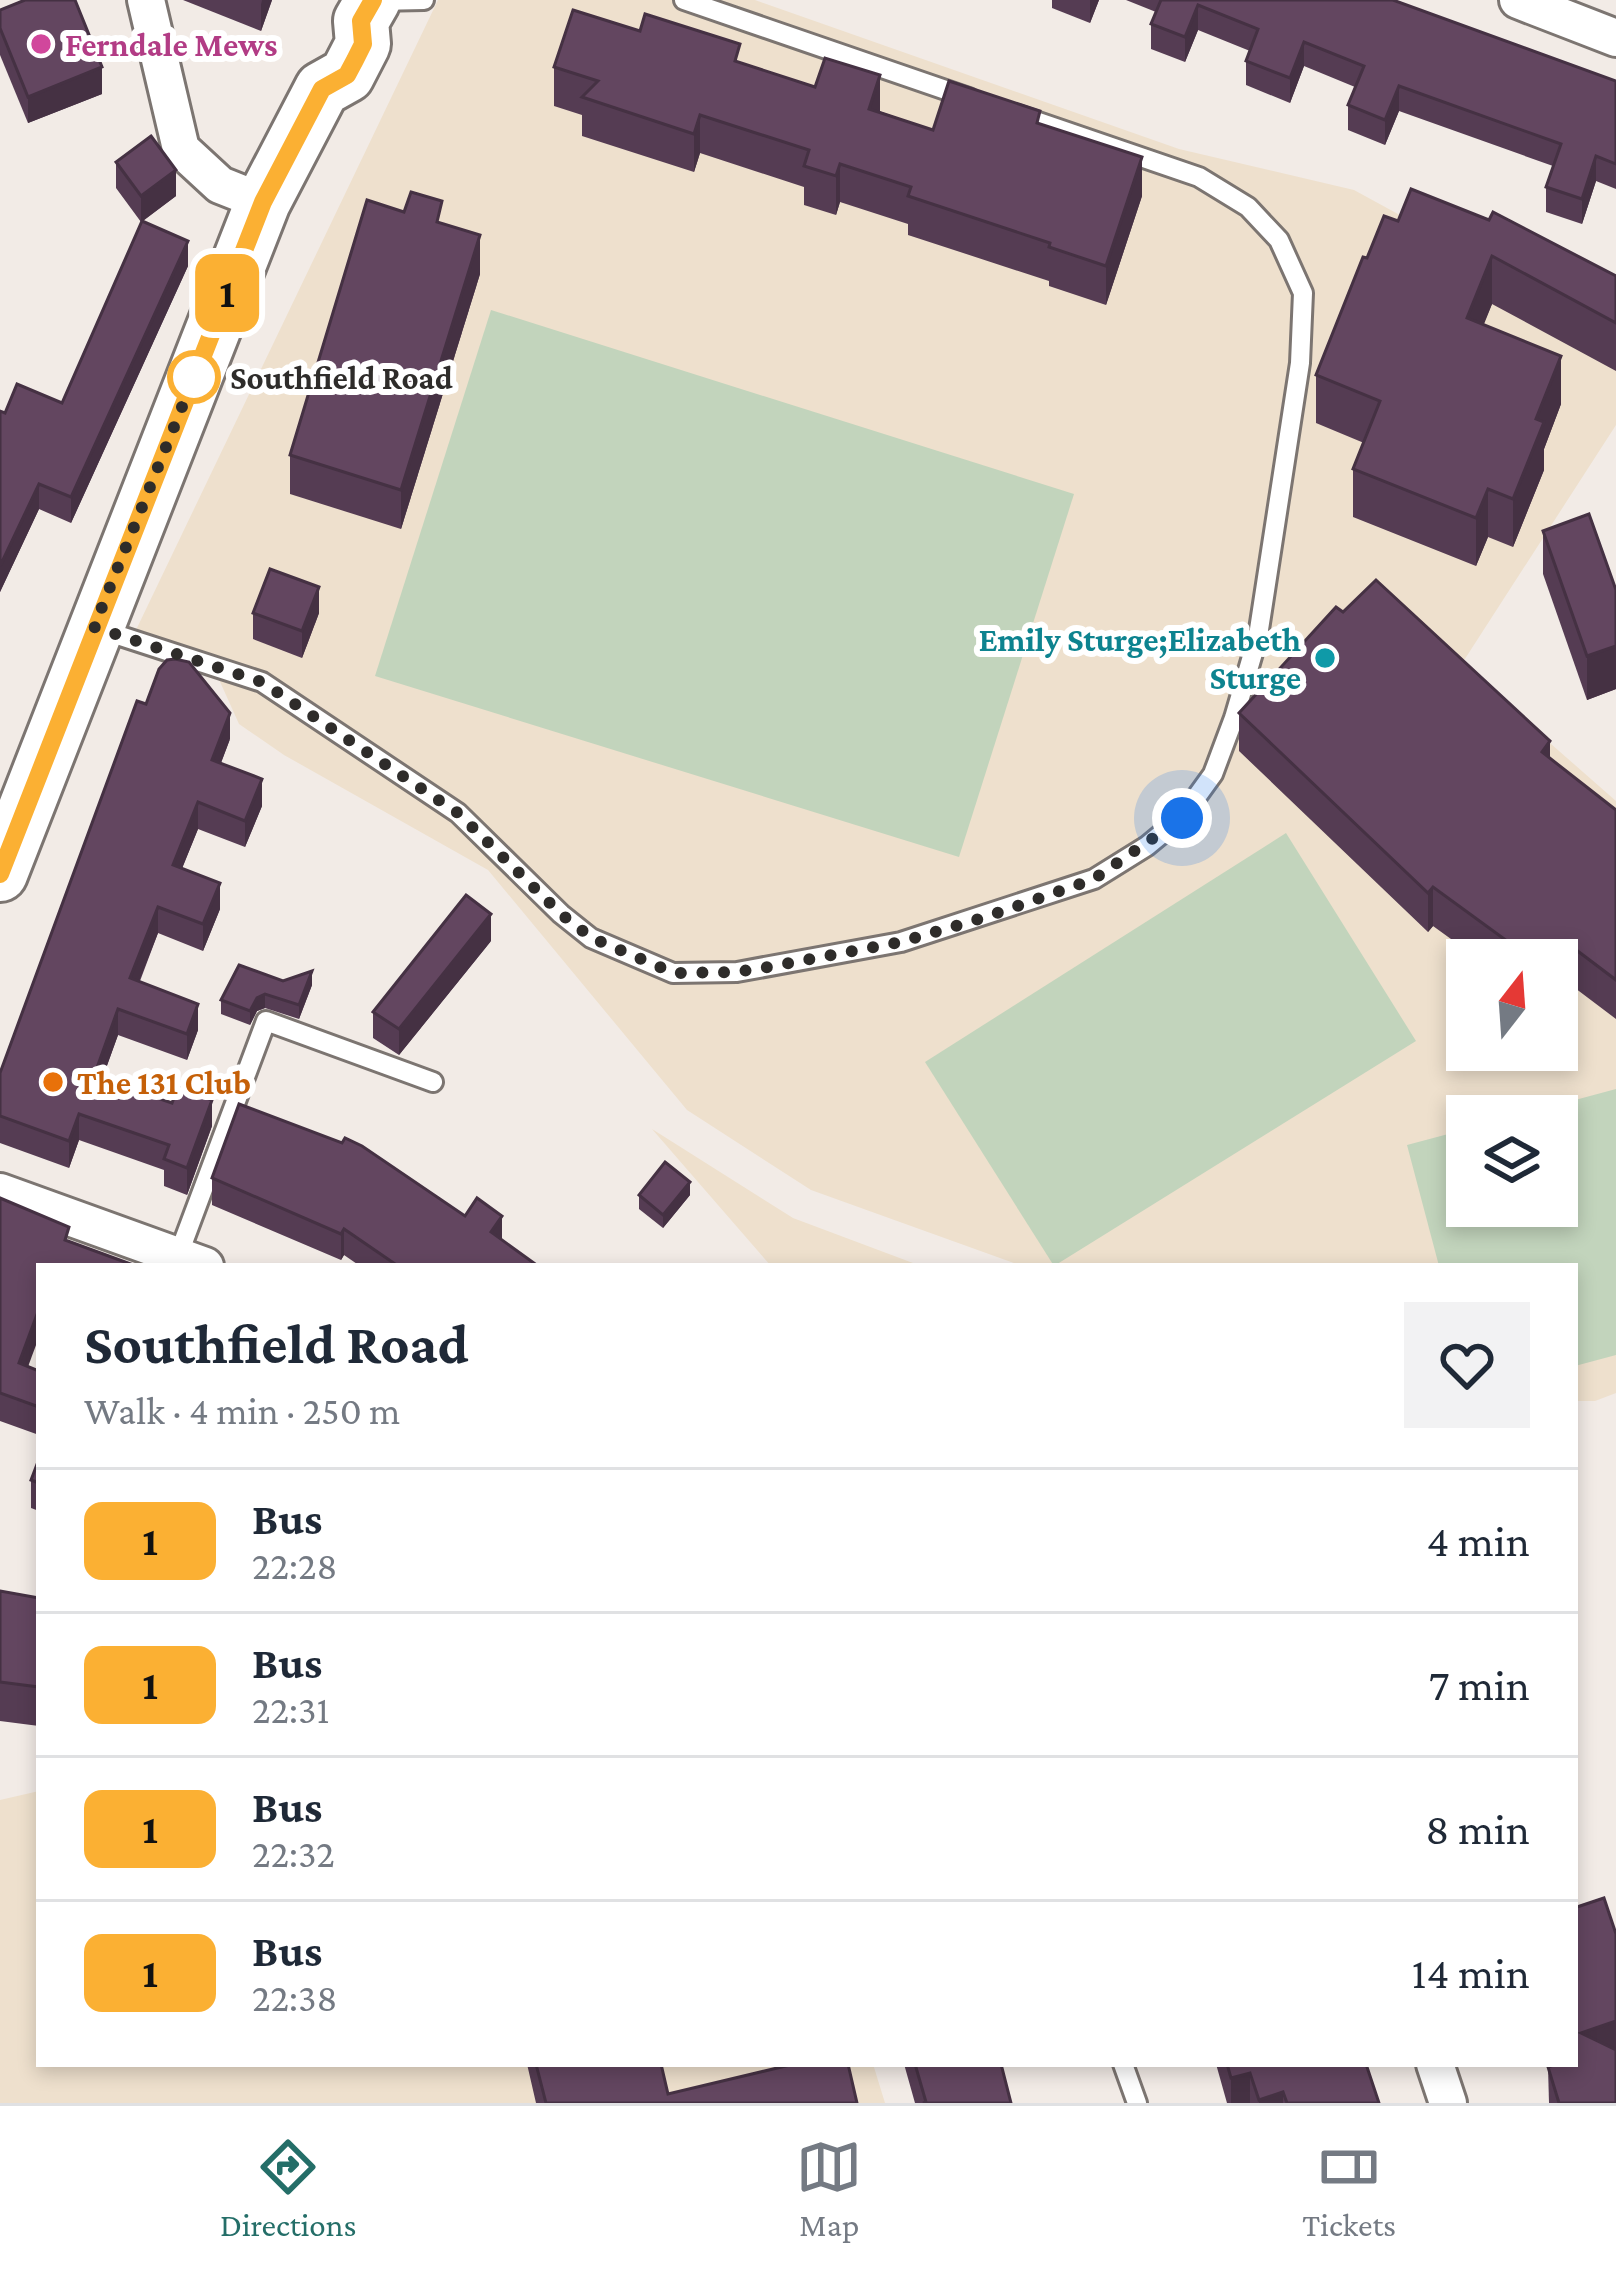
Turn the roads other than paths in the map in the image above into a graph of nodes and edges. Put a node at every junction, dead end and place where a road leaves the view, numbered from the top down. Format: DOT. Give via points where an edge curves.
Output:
graph roads {
  1 [pos="146,0"];
  2 [pos="424,0"];
  3 [pos="684,0"];
  4 [pos="1518,0"];
  5 [pos="369,8"];
  6 [pos="1616,38"];
  7 [pos="263,202"];
  8 [pos="94,627"];
  9 [pos="0,874"];
  10 [pos="433,1082"];
  11 [pos="0,1192"];
  12 [pos="191,1261"];
  13 [pos="1124,2067"];
  14 [pos="1436,2067"];
  15 [pos="1136,2103"];
  16 [pos="1448,2103"];
  1 -- 7 [label="street" via="181,149 220,185"];
  2 -- 5 [label="lane"];
  3 -- 8 [label="lane" via="1199,177 1247,207 1279,240 1303,293 1300,363 1258,636 1213,775 1182,818 1094,879 986,917 774,966 674,973 592,938 458,813 262,682"];
  4 -- 6 [label="street"];
  5 -- 7 [label="main road" via="347,75 322,89"];
  7 -- 8 [label="main road"];
  8 -- 9 [label="main road"];
  10 -- 12 [label="lane" via="266,1021"];
  11 -- 12 [label="street"];
  13 -- 15 [label="lane"];
  14 -- 16 [label="street"];
}
